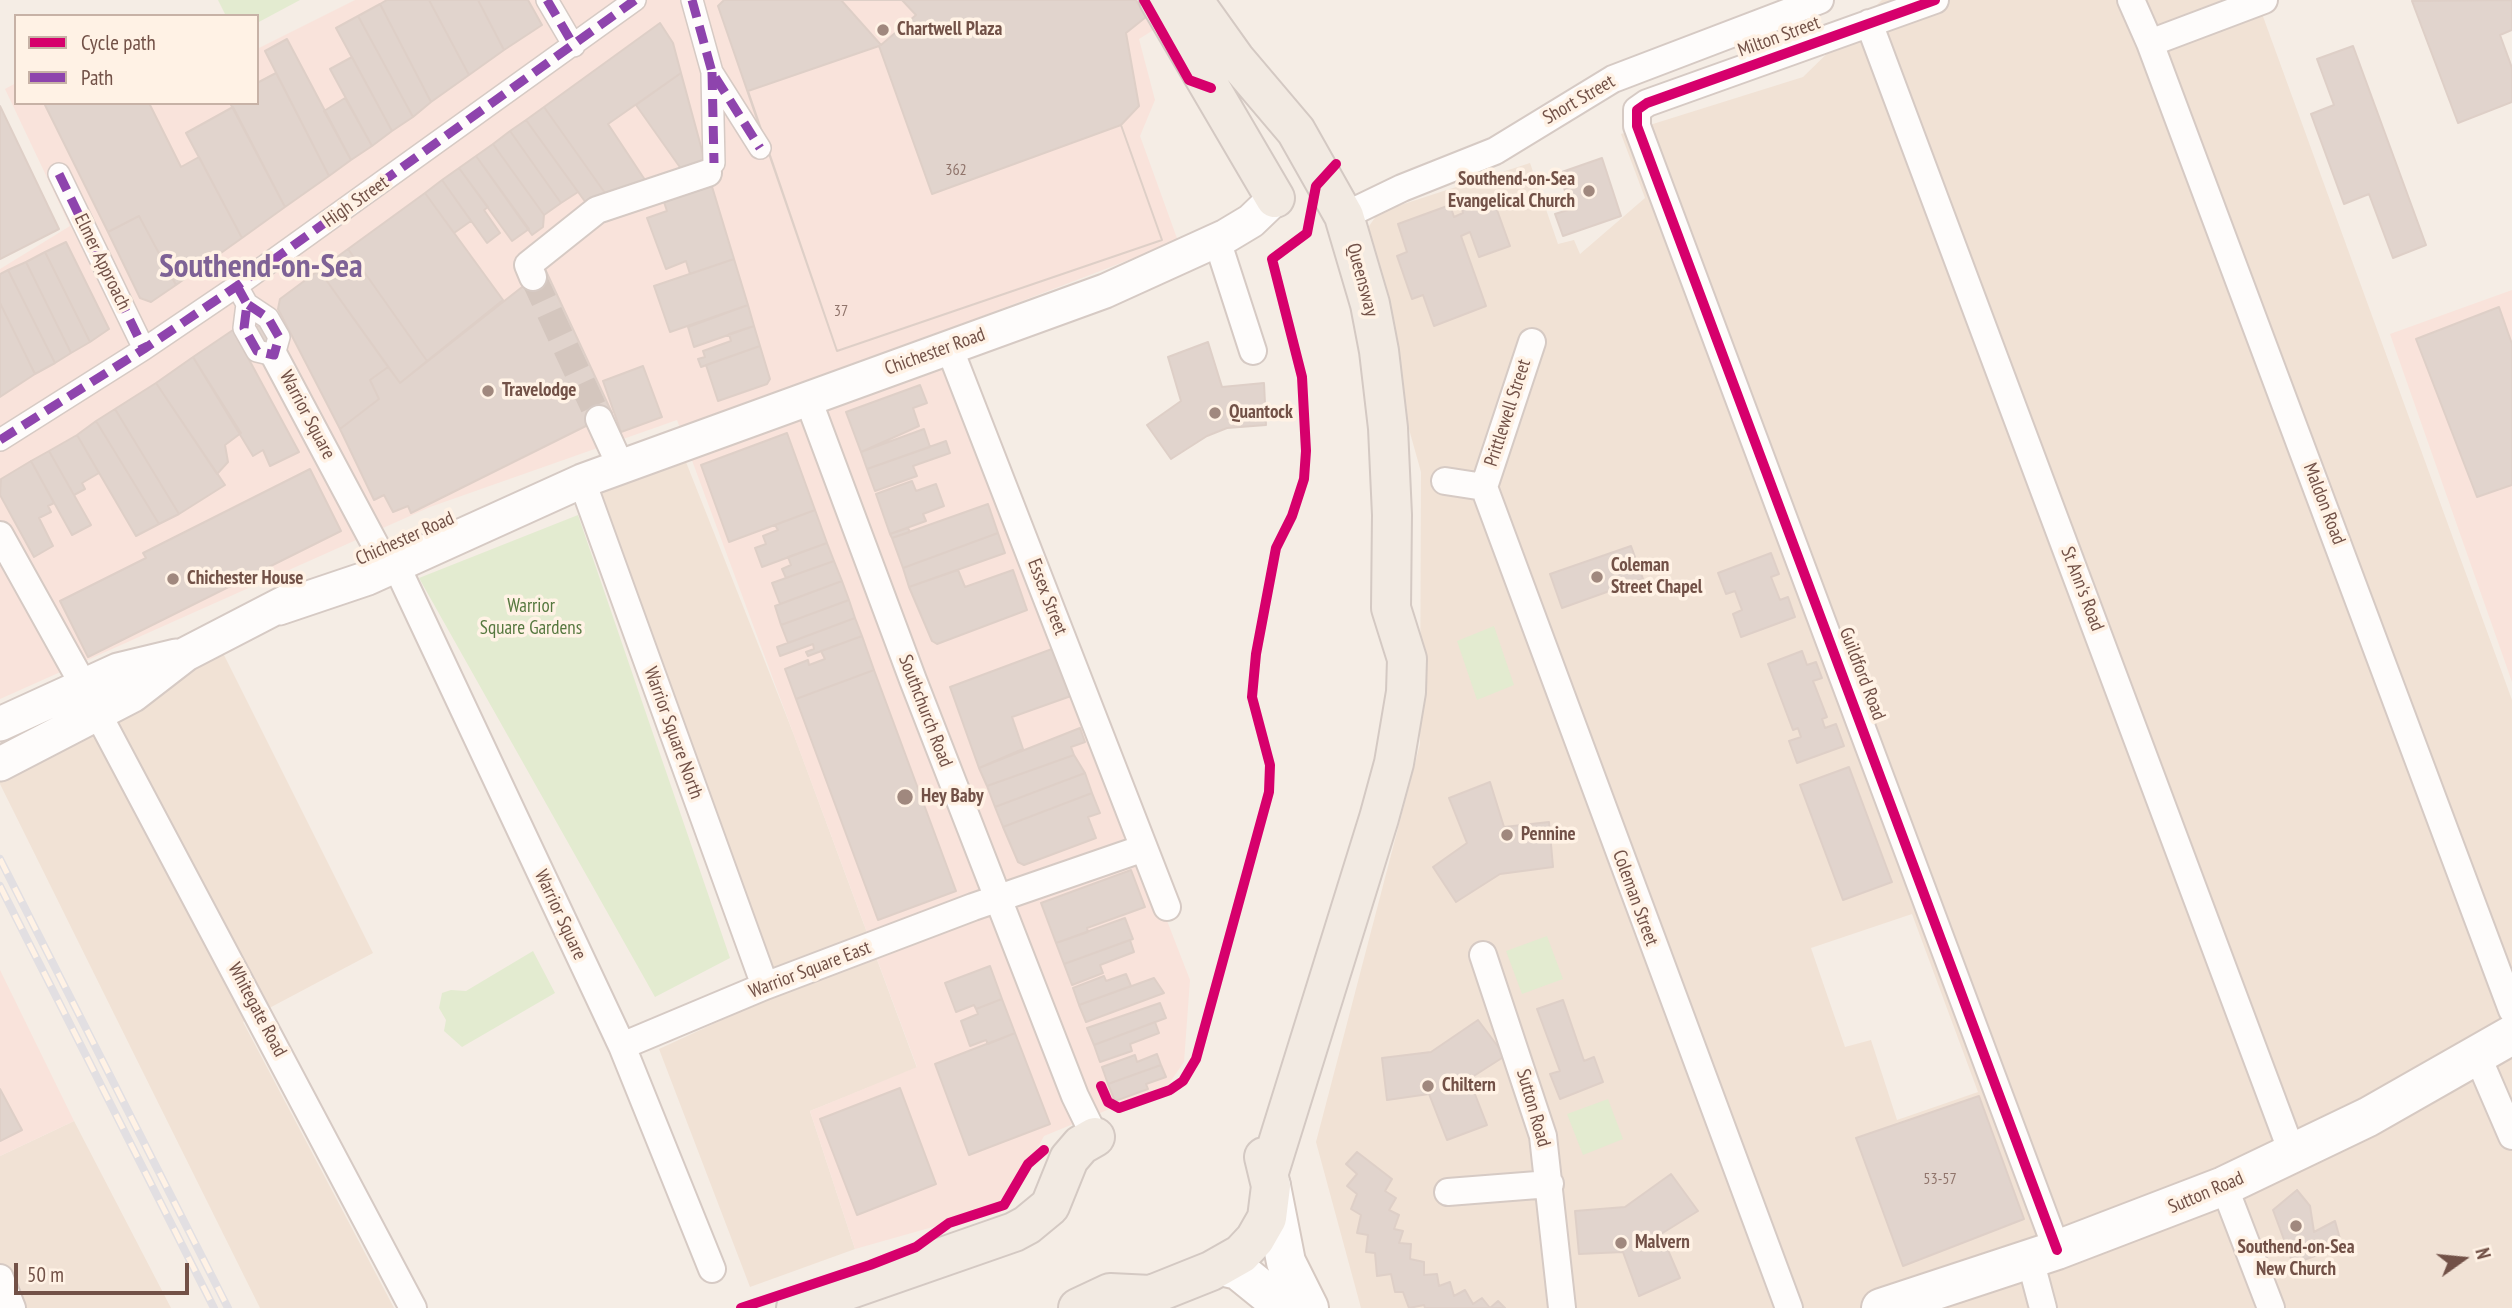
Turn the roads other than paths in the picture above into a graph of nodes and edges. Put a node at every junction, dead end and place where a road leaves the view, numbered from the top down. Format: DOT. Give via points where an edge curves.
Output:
graph roads {
  1 [pos="547,0"];
  2 [pos="635,0"];
  3 [pos="692,0"];
  4 [pos="1159,0"];
  5 [pos="1193,0"];
  6 [pos="1821,0"];
  7 [pos="1935,0"];
  8 [pos="2131,0"];
  9 [pos="2264,0"];
  10 [pos="1869,23"];
  11 [pos="2150,43"];
  12 [pos="574,46"];
  13 [pos="712,72"];
  14 [pos="1637,110"];
  15 [pos="760,148"];
  16 [pos="711,168"];
  17 [pos="59,174"];
  18 [pos="1275,198"];
  19 [pos="1344,216"];
  20 [pos="1217,240"];
  21 [pos="533,277"];
  22 [pos="242,295"];
  23 [pos="1532,342"];
  24 [pos="949,346"];
  25 [pos="144,349"];
  26 [pos="1253,351"];
  27 [pos="274,355"];
  28 [pos="808,399"];
  29 [pos="600,419"];
  30 [pos="0,440"];
  31 [pos="621,467"];
  32 [pos="582,481"];
  33 [pos="1445,481"];
  34 [pos="1484,487"];
  35 [pos="0,535"];
  36 [pos="387,557"];
  37 [pos="91,700"];
  38 [pos="0,724"];
  39 [pos="0,764"];
  40 [pos="1144,848"];
  41 [pos="999,899"];
  42 [pos="1167,906"];
  43 [pos="1483,955"];
  44 [pos="765,986"];
  45 [pos="2512,1010"];
  46 [pos="2512,1035"];
  47 [pos="622,1046"];
  48 [pos="2477,1055"];
  49 [pos="2512,1136"];
  50 [pos="1095,1137"];
  51 [pos="2293,1155"];
  52 [pos="1268,1172"];
  53 [pos="1550,1184"];
  54 [pos="2224,1186"];
  55 [pos="1448,1192"];
  56 [pos="2043,1255"];
  57 [pos="1221,1266"];
  58 [pos="712,1269"];
  59 [pos="0,1278"];
  60 [pos="1110,1301"];
  61 [pos="12,1308"];
  62 [pos="412,1308"];
  63 [pos="796,1308"];
  64 [pos="1285,1308"];
  65 [pos="1309,1308"];
  66 [pos="1562,1308"];
  67 [pos="1789,1308"];
  68 [pos="1881,1308"];
  69 [pos="2043,1308"];
  70 [pos="2272,1308"];
  1 -- 12 [label="street"];
  2 -- 12 [label="street, High Street"];
  3 -- 13 [label="street"];
  4 -- 18 [label="main road"];
  5 -- 19 [label="main road, Queensway" via="1296,131"];
  6 -- 19 [label="street, Short Street" via="1613,79 1495,151"];
  7 -- 10 [label="street, Milton Street"];
  8 -- 11 [label="street, Maldon Road"];
  9 -- 11 [label="street"];
  10 -- 14 [label="street, Milton Street"];
  10 -- 51 [label="street, St Ann's Road"];
  11 -- 45 [label="street, Maldon Road"];
  12 -- 22 [label="street, High Street"];
  13 -- 15 [label="street"];
  13 -- 16 [label="street"];
  14 -- 56 [label="street, Guildford Road" via="1637,126"];
  16 -- 21 [label="street" via="597,210 528,265"];
  17 -- 25 [label="street, Elmer Approach"];
  18 -- 20 [label="street, Chichester Road" via="1251,221"];
  19 -- 52 [label="main road, Queensway" via="1370,304 1386,398 1391,608 1407,659 1406,692 1394,763"];
  20 -- 24 [label="street, Chichester Road" via="1105,291"];
  20 -- 26 [label="street"];
  22 -- 25 [label="street, High Street"];
  22 -- 27 [label="street, Warrior Square" via="244,328 257,351"];
  23 -- 34 [label="street, Prittlewell Street"];
  24 -- 28 [label="street, Chichester Road"];
  24 -- 40 [label="street, Essex Street"];
  25 -- 30 [label="street, High Street"];
  27 -- 36 [label="street, Warrior Square"];
  28 -- 31 [label="street, Chichester Road"];
  28 -- 41 [label="street, Southchurch Road"];
  29 -- 31 [label="street"];
  31 -- 32 [label="street, Chichester Road"];
  32 -- 36 [label="street, Chichester Road" via="471,510"];
  32 -- 44 [label="street, Warrior Square North"];
  33 -- 34 [label="street, Prittlewell Street"];
  34 -- 67 [label="street, Coleman Street"];
  35 -- 37 [label="street, Whitegate Road"];
  36 -- 37 [label="street, Chichester Road" via="357,559 279,608 186,654 133,695"];
  36 -- 47 [label="street, Warrior Square"];
  37 -- 38 [label="street, Chichester Road"];
  37 -- 39 [label="street, Chichester Road"];
  37 -- 62 [label="street, Whitegate Road"];
  40 -- 41 [label="street"];
  40 -- 42 [label="street, Essex Street"];
  41 -- 44 [label="street, Warrior Square East"];
  41 -- 50 [label="street, Southchurch Road"];
  43 -- 53 [label="street, Sutton Road" via="1544,1136"];
  44 -- 47 [label="street, Warrior Square East"];
  46 -- 48 [label="main road, Sutton Road"];
  47 -- 58 [label="street, Warrior Square"];
  48 -- 49 [label="street"];
  48 -- 51 [label="main road, Sutton Road"];
  50 -- 63 [label="main road" via="1069,1159 1049,1206 1014,1232"];
  51 -- 54 [label="main road, Sutton Road"];
  52 -- 57 [label="main road" via="1267,1218 1241,1254"];
  52 -- 65 [label="main road" via="1286,1262"];
  53 -- 55 [label="street"];
  53 -- 66 [label="street, Sutton Road"];
  54 -- 56 [label="main road, Sutton Road"];
  54 -- 70 [label="street"];
  56 -- 68 [label="main road, Sutton Road"];
  56 -- 69 [label="street, Guildford Road"];
  57 -- 60 [label="main road" via="1151,1295"];
  57 -- 64 [label="main road" via="1238,1270"];
  59 -- 61 [label="street"];
}
